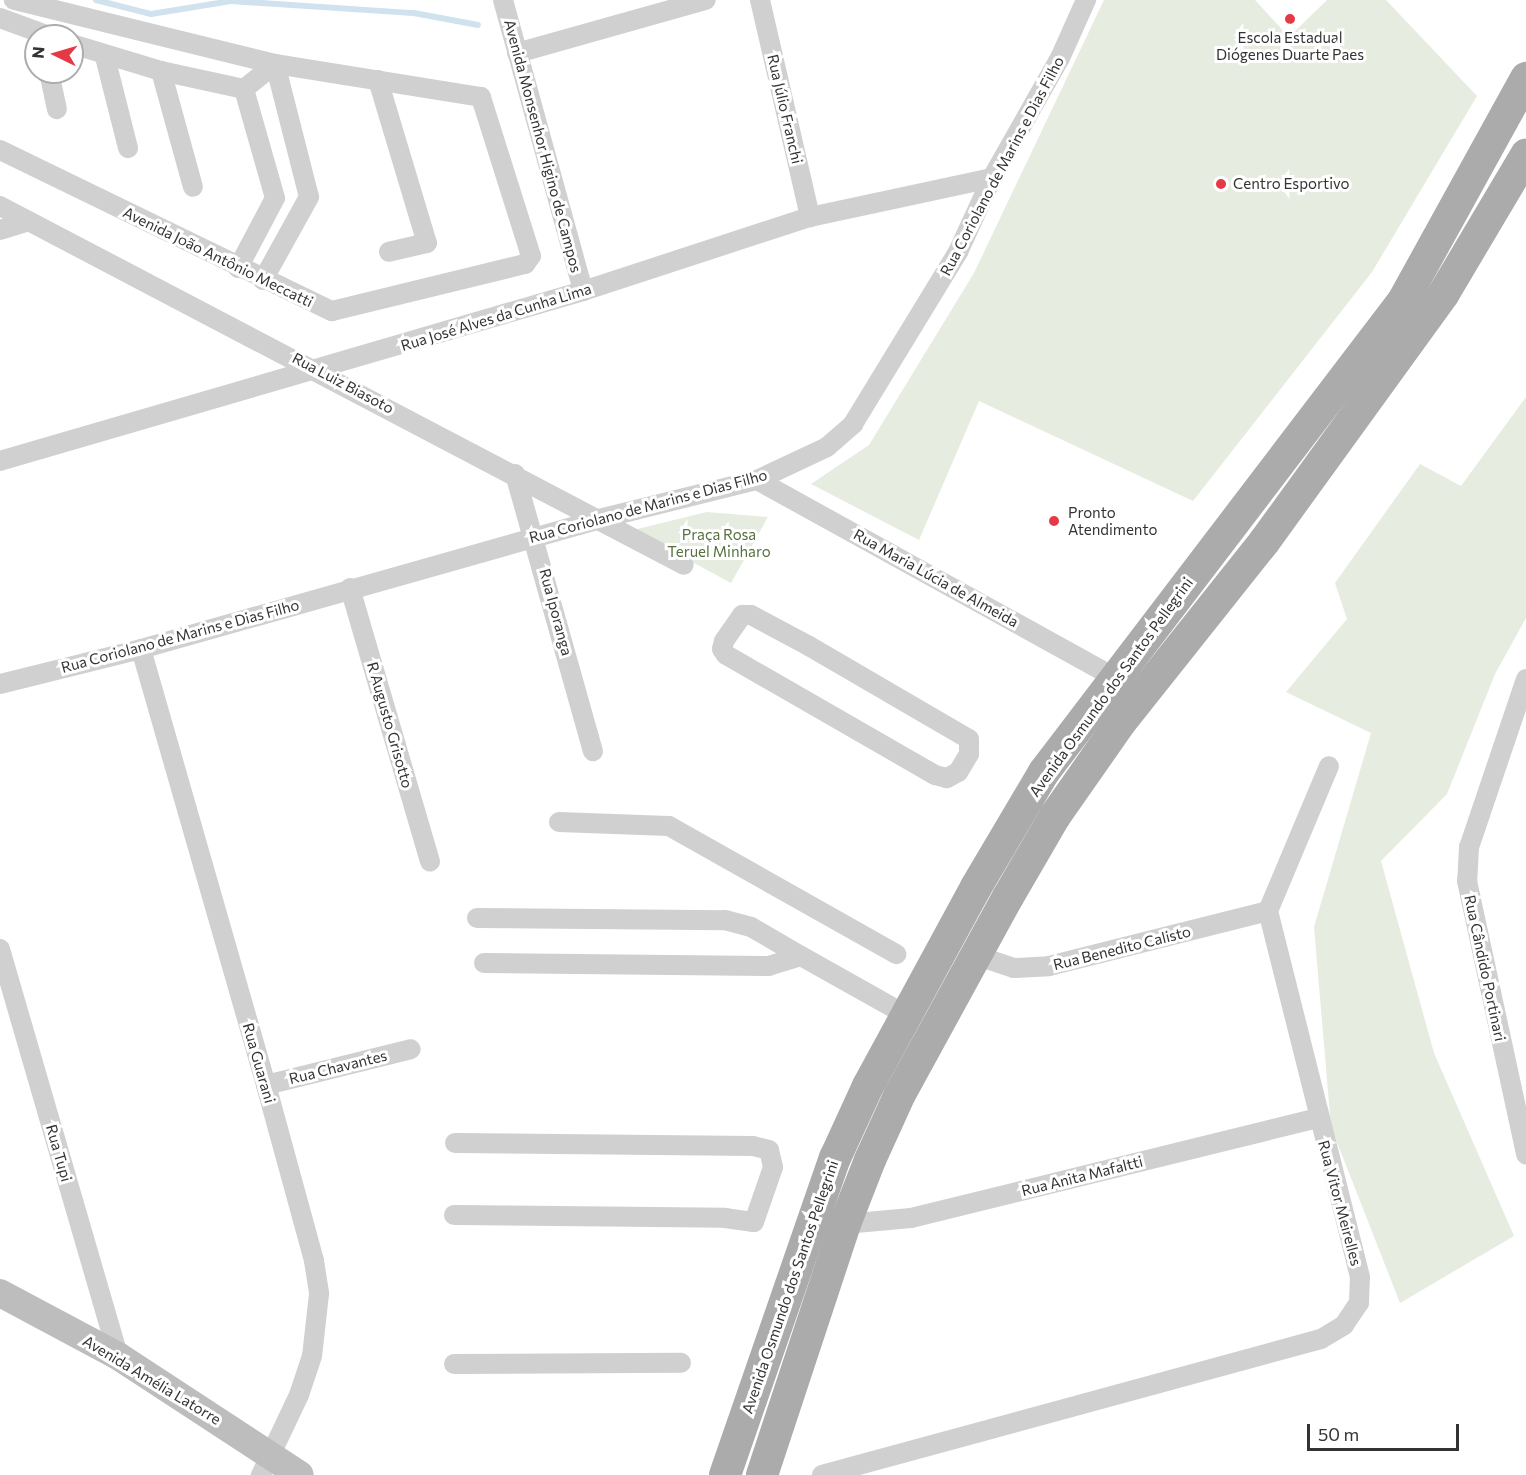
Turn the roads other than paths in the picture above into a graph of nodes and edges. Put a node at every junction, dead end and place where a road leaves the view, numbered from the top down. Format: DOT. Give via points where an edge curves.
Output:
graph roads {
  1 [pos="14,0"];
  2 [pos="503,0"];
  3 [pos="706,0"];
  4 [pos="760,0"];
  5 [pos="1086,0"];
  6 [pos="0,18"];
  7 [pos="24,27"];
  8 [pos="84,49"];
  9 [pos="517,53"];
  10 [pos="105,57"];
  11 [pos="275,64"];
  12 [pos="161,71"];
  13 [pos="378,80"];
  14 [pos="1525,80"];
  15 [pos="52,84"];
  16 [pos="244,89"];
  17 [pos="57,109"];
  18 [pos="1526,119"];
  19 [pos="128,148"];
  20 [pos="0,150"];
  21 [pos="1526,155"];
  22 [pos="992,178"];
  23 [pos="193,187"];
  24 [pos="0,206"];
  25 [pos="810,217"];
  26 [pos="29,221"];
  27 [pos="0,230"];
  28 [pos="389,252"];
  29 [pos="238,268"];
  30 [pos="263,280"];
  31 [pos="583,291"];
  32 [pos="320,370"];
  33 [pos="0,461"];
  34 [pos="515,474"];
  35 [pos="1271,475"];
  36 [pos="757,480"];
  37 [pos="599,519"];
  38 [pos="536,537"];
  39 [pos="1264,542"];
  40 [pos="684,565"];
  41 [pos="350,588"];
  42 [pos="141,649"];
  43 [pos="1114,677"];
  44 [pos="1526,679"];
  45 [pos="0,684"];
  46 [pos="969,739"];
  47 [pos="593,751"];
  48 [pos="1329,766"];
  49 [pos="559,822"];
  50 [pos="430,862"];
  51 [pos="1268,911"];
  52 [pos="477,918"];
  53 [pos="0,949"];
  54 [pos="896,954"];
  55 [pos="801,956"];
  56 [pos="975,956"];
  57 [pos="484,963"];
  58 [pos="908,1017"];
  59 [pos="411,1049"];
  60 [pos="266,1085"];
  61 [pos="1520,1098"];
  62 [pos="1317,1118"];
  63 [pos="455,1143"];
  64 [pos="1526,1155"];
  65 [pos="454,1215"];
  66 [pos="845,1224"];
  67 [pos="0,1293"];
  68 [pos="118,1356"];
  69 [pos="681,1363"];
  70 [pos="454,1364"];
  71 [pos="265,1465"];
  72 [pos="733,1466"];
  73 [pos="300,1475"];
  74 [pos="762,1475"];
  75 [pos="822,1475"];
  1 -- 11 [label="street, Avenida João Antônio Meccatti"];
  2 -- 9 [label="street, Avenida Monsenhor Higino de Campos"];
  3 -- 9 [label="street"];
  4 -- 25 [label="street, Rua Júlio Franchi"];
  5 -- 22 [label="street, Rua Coriolano de Marins e Dias Filho" via="1060,58"];
  6 -- 7 [label="street"];
  8 -- 10 [label="street"];
  9 -- 31 [label="street, Avenida Monsenhor Higino de Campos"];
  10 -- 12 [label="street"];
  10 -- 19 [label="street"];
  11 -- 13 [label="street, Avenida João Antônio Meccatti"];
  11 -- 16 [label="street"];
  11 -- 30 [label="street" via="309,196"];
  12 -- 16 [label="street"];
  12 -- 23 [label="street"];
  13 -- 28 [label="street" via="427,243"];
  13 -- 30 [label="street, Avenida João Antônio Meccatti" via="481,97 531,255 525,264 332,311"];
  14 -- 18 [label="main road" via="1520,107"];
  14 -- 35 [label="main road, Avenida Osmundo dos Santos Pellegrini" via="1403,301"];
  15 -- 17 [label="street"];
  16 -- 29 [label="street" via="275,198"];
  20 -- 29 [label="street, Avenida João Antônio Meccatti"];
  21 -- 39 [label="main road, Avenida Osmundo dos Santos Pellegrini" via="1444,293"];
  22 -- 25 [label="street, Rua José Alves da Cunha Lima"];
  22 -- 36 [label="street, Rua Coriolano de Marins e Dias Filho" via="958,252 853,424 827,447"];
  24 -- 26 [label="street, Rua Luiz Biasoto"];
  25 -- 31 [label="street, Rua José Alves da Cunha Lima"];
  26 -- 27 [label="street"];
  26 -- 32 [label="street, Rua Luiz Biasoto"];
  29 -- 30 [label="street, Avenida João Antônio Meccatti"];
  31 -- 32 [label="street, Rua José Alves da Cunha Lima"];
  32 -- 33 [label="street, Rua José Alves da Cunha Lima"];
  32 -- 34 [label="street, Rua Luiz Biasoto"];
  34 -- 37 [label="street, Rua Luiz Biasoto"];
  34 -- 38 [label="street, Rua Iporanga"];
  35 -- 39 [label="main road" via="1283,492"];
  35 -- 43 [label="main road, Avenida Osmundo dos Santos Pellegrini"];
  36 -- 37 [label="street, Rua Coriolano de Marins e Dias Filho"];
  36 -- 43 [label="street, Rua Maria Lúcia de Almeida"];
  37 -- 38 [label="street, Rua Coriolano de Marins e Dias Filho"];
  37 -- 40 [label="street, Rua Luiz Biasoto"];
  38 -- 41 [label="street, Rua Coriolano de Marins e Dias Filho"];
  38 -- 47 [label="street, Rua Iporanga"];
  39 -- 56 [label="main road, Avenida Osmundo dos Santos Pellegrini" via="1120,723 1068,797"];
  41 -- 42 [label="street, Rua Coriolano de Marins e Dias Filho"];
  41 -- 50 [label="street, R Augusto Grisotto"];
  42 -- 45 [label="street, Rua Coriolano de Marins e Dias Filho"];
  42 -- 60 [label="street, Rua Guarani"];
  43 -- 58 [label="main road, Avenida Osmundo dos Santos Pellegrini" via="1036,786 976,887"];
  44 -- 61 [label="street, Rua Cândido Portinari" via="1469,848 1467,880"];
  46 -- 46 [label="street" via="751,615 734,621 724,640 722,649 726,655 935,776 947,778 957,772 969,754"];
  48 -- 51 [label="street"];
  49 -- 54 [label="street" via="669,826"];
  51 -- 56 [label="street, Rua Benedito Calisto" via="1049,966 1014,968"];
  51 -- 62 [label="street, Rua Vitor Meirelles"];
  52 -- 55 [label="street" via="725,920 751,927"];
  53 -- 68 [label="street, Rua Tupi"];
  55 -- 57 [label="street" via="769,966"];
  55 -- 58 [label="street"];
  56 -- 66 [label="main road, Avenida Osmundo dos Santos Pellegrini" via="900,1094"];
  58 -- 72 [label="main road, Avenida Osmundo dos Santos Pellegrini" via="868,1086 835,1158"];
  59 -- 60 [label="street, Rua Chavantes"];
  60 -- 71 [label="street, Rua Guarani" via="314,1261 319,1294 312,1356 299,1395"];
  61 -- 64 [label="street, Rua Cândido Portinari"];
  62 -- 66 [label="street, Rua Anita Mafaltti" via="911,1218"];
  62 -- 75 [label="street, Rua Vitor Meirelles" via="1360,1277 1359,1303 1344,1325 1321,1339"];
  63 -- 65 [label="street" via="753,1146 769,1150 773,1167 754,1221"];
  66 -- 74 [label="main road, Avenida Osmundo dos Santos Pellegrini"];
  67 -- 68 [label="main road, Avenida Amélia Latorre"];
  68 -- 71 [label="main road, Avenida Amélia Latorre"];
  69 -- 70 [label="street"];
  71 -- 73 [label="main road, Avenida Amélia Latorre"];
}
